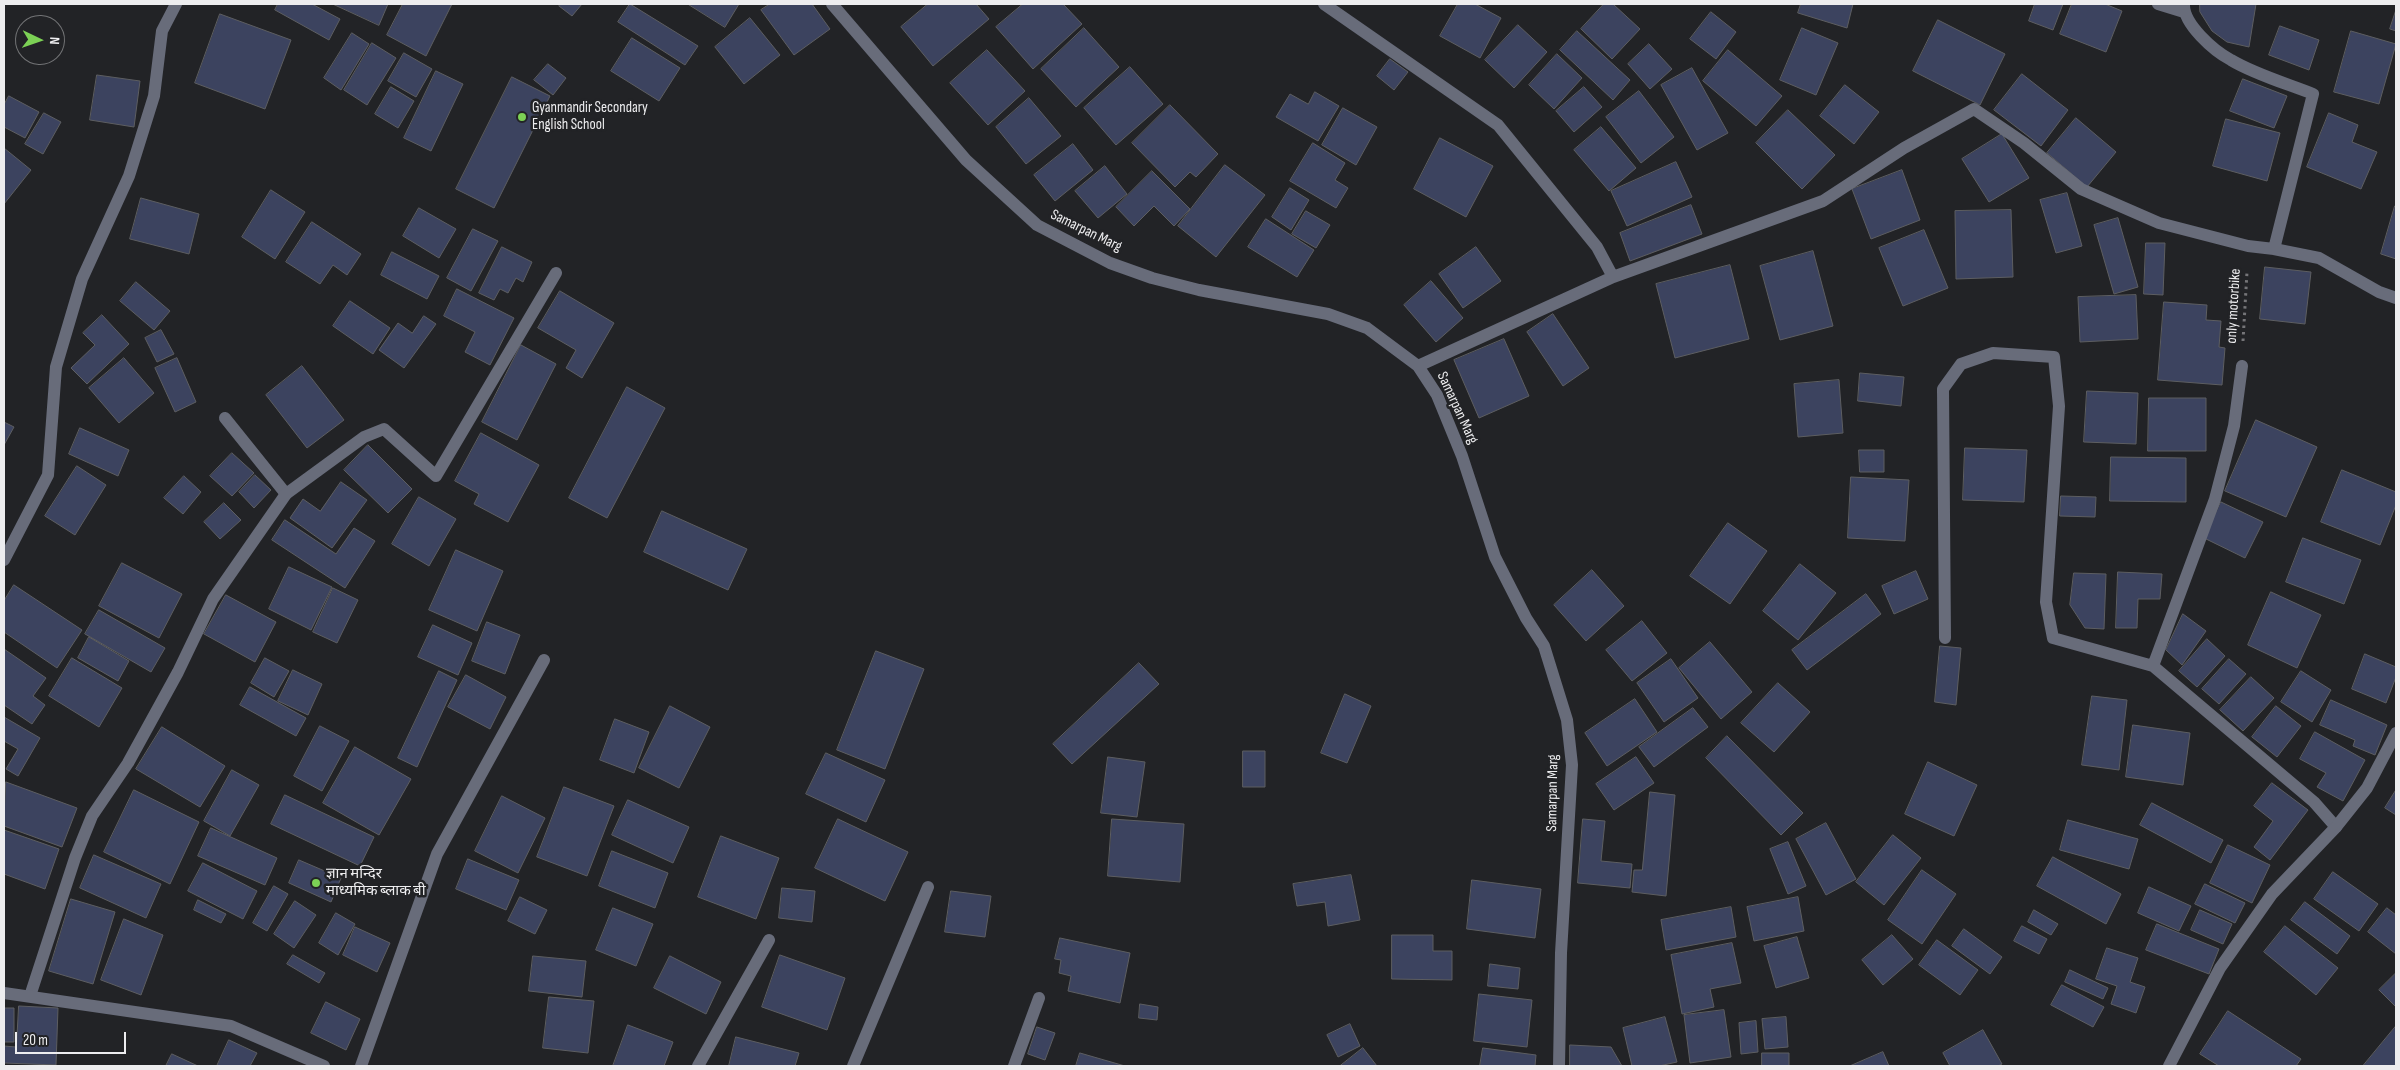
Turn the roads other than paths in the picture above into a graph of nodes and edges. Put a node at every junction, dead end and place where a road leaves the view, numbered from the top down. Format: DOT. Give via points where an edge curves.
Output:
graph roads {
  1 [pos="176,4"];
  2 [pos="832,4"];
  3 [pos="1324,4"];
  4 [pos="2158,4"];
  5 [pos="2184,8"];
  6 [pos="2274,249"];
  7 [pos="556,272"];
  8 [pos="1613,277"];
  9 [pos="2396,298"];
  10 [pos="1418,366"];
  11 [pos="2242,366"];
  12 [pos="225,418"];
  13 [pos="286,494"];
  14 [pos="4,560"];
  15 [pos="1945,638"];
  16 [pos="544,660"];
  17 [pos="2153,666"];
  18 [pos="2396,733"];
  19 [pos="2336,827"];
  20 [pos="928,887"];
  21 [pos="769,940"];
  22 [pos="4,993"];
  23 [pos="30,996"];
  24 [pos="1039,998"];
  25 [pos="324,1066"];
  26 [pos="362,1066"];
  27 [pos="698,1066"];
  28 [pos="853,1066"];
  29 [pos="1014,1066"];
  30 [pos="1559,1066"];
  31 [pos="2169,1066"];
  1 -- 14 [label="street" via="162,31 154,96 129,176 82,279 56,367 48,475"];
  2 -- 10 [label="street, Samarpan Marg" via="966,160 1038,225 1110,262 1152,278 1328,314 1367,328"];
  3 -- 8 [label="street" via="1498,125 1597,247"];
  4 -- 5 [label="street"];
  5 -- 6 [label="street" via="2201,37 2231,60 2313,94"];
  6 -- 8 [label="street" via="2248,246 2159,223 2081,188 1974,109 1904,148 1823,201"];
  6 -- 9 [label="street" via="2319,258 2379,292"];
  7 -- 13 [label="street" via="436,476 384,429 364,437"];
  8 -- 10 [label="street"];
  10 -- 30 [label="street, Samarpan Marg" via="1437,395 1462,456 1496,557 1526,618 1544,646 1567,720 1572,765 1561,953"];
  11 -- 17 [label="street" via="2234,426 2215,499"];
  12 -- 13 [label="street"];
  13 -- 23 [label="street" via="213,599 178,672 128,763 92,816 74,858"];
  15 -- 17 [label="street" via="1943,389 1961,364 1993,353 2054,357 2058,406 2046,602 2053,638"];
  16 -- 26 [label="street" via="437,854"];
  17 -- 19 [label="street" via="2314,802"];
  18 -- 19 [label="street" via="2367,788"];
  19 -- 31 [label="street" via="2272,894 2225,960"];
  20 -- 28 [label="street"];
  21 -- 27 [label="street"];
  22 -- 23 [label="street"];
  23 -- 25 [label="street" via="231,1026"];
  24 -- 29 [label="street"];
}
